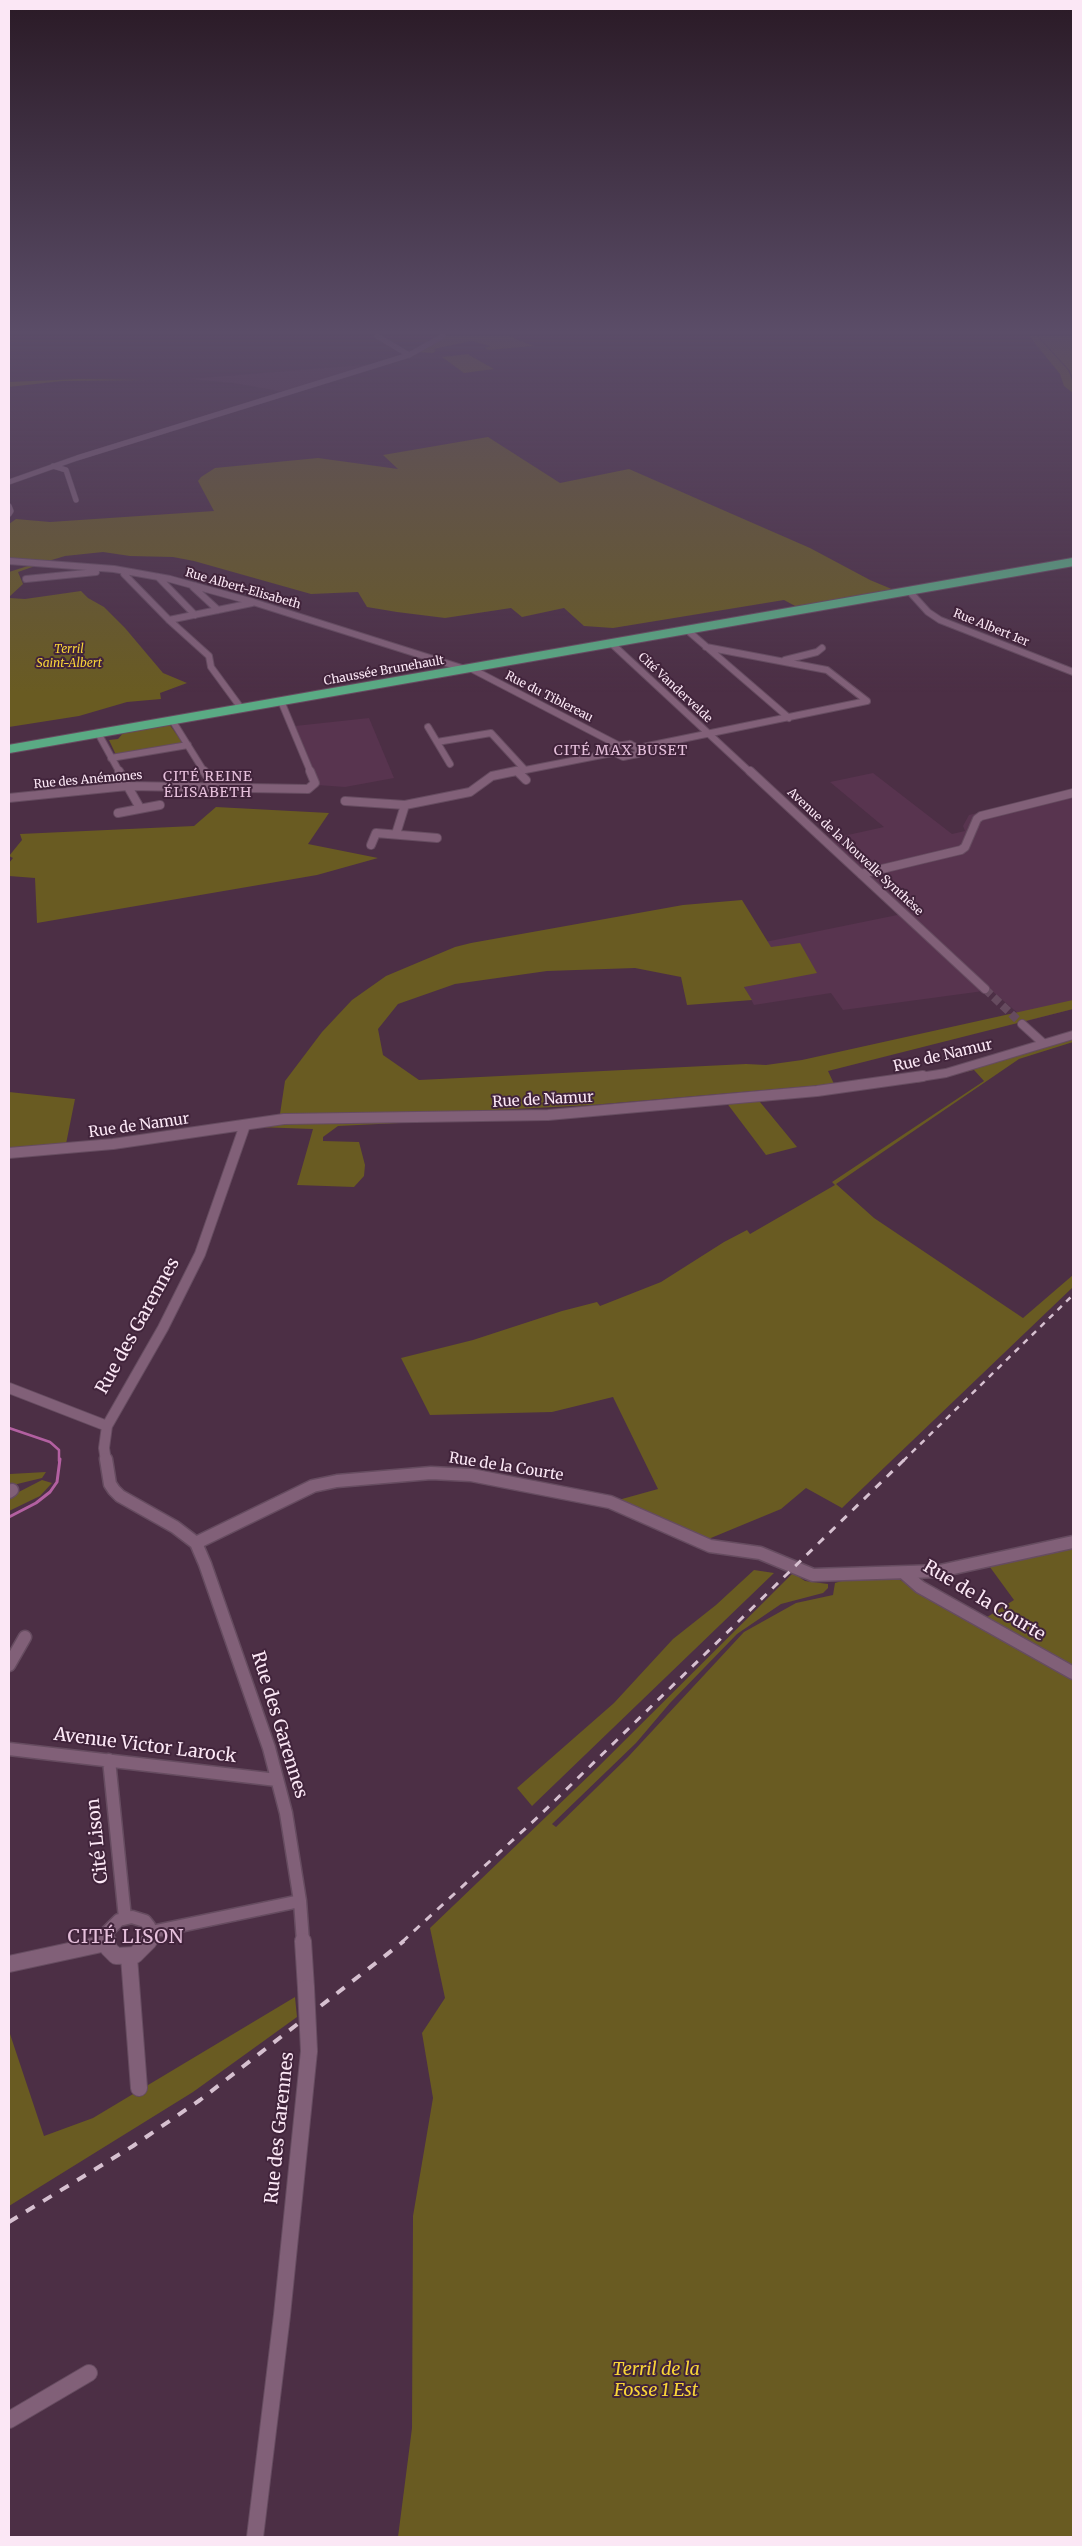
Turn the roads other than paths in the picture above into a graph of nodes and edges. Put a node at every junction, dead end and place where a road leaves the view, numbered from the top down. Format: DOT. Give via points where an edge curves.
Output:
graph roads {
  1 [pos="89,455"];
  2 [pos="53,466"];
  3 [pos="9,482"];
  4 [pos="76,500"];
  5 [pos="9,506"];
  6 [pos="9,514"];
  7 [pos="9,561"];
  8 [pos="1073,562"];
  9 [pos="114,569"];
  10 [pos="125,571"];
  11 [pos="158,576"];
  12 [pos="26,579"];
  13 [pos="196,586"];
  14 [pos="907,591"];
  15 [pos="253,602"];
  16 [pos="218,610"];
  17 [pos="195,615"];
  18 [pos="169,620"];
  19 [pos="687,630"];
  20 [pos="611,643"];
  21 [pos="706,647"];
  22 [pos="822,648"];
  23 [pos="781,661"];
  24 [pos="467,669"];
  25 [pos="1073,672"];
  26 [pos="281,701"];
  27 [pos="241,708"];
  28 [pos="789,718"];
  29 [pos="172,720"];
  30 [pos="428,727"];
  31 [pos="98,733"];
  32 [pos="708,734"];
  33 [pos="437,742"];
  34 [pos="188,745"];
  35 [pos="618,745"];
  36 [pos="638,748"];
  37 [pos="9,749"];
  38 [pos="612,753"];
  39 [pos="112,758"];
  40 [pos="450,764"];
  41 [pos="521,770"];
  42 [pos="526,780"];
  43 [pos="127,786"];
  44 [pos="215,788"];
  45 [pos="1073,793"];
  46 [pos="9,798"];
  47 [pos="345,802"];
  48 [pos="160,805"];
  49 [pos="405,805"];
  50 [pos="140,808"];
  51 [pos="118,813"];
  52 [pos="396,834"];
  53 [pos="437,838"];
  54 [pos="371,846"];
  55 [pos="860,874"];
  56 [pos="985,989"];
  57 [pos="1022,1024"];
  58 [pos="1073,1035"];
  59 [pos="1043,1043"];
  60 [pos="244,1125"];
  61 [pos="9,1153"];
  62 [pos="9,1388"];
  63 [pos="106,1426"];
  64 [pos="1073,1542"];
  65 [pos="196,1543"];
  66 [pos="904,1573"];
  67 [pos="25,1637"];
  68 [pos="9,1665"];
  69 [pos="1073,1673"];
  70 [pos="9,1749"];
  71 [pos="109,1760"];
  72 [pos="277,1780"];
  73 [pos="300,1901"];
  74 [pos="125,1918"];
  75 [pos="151,1932"];
  76 [pos="106,1943"];
  77 [pos="129,1957"];
  78 [pos="9,1964"];
  79 [pos="140,2088"];
  80 [pos="89,2373"];
  81 [pos="9,2420"];
  82 [pos="255,2537"];
  1 -- 2 [label="street"];
  2 -- 3 [label="street"];
  2 -- 4 [label="street" via="66,470"];
  5 -- 6 [label="street"];
  7 -- 9 [label="street, Rue Albert-Elisabeth"];
  8 -- 14 [label="main road, Chaussée Brunehault"];
  9 -- 10 [label="street, Rue Albert-Elisabeth"];
  9 -- 12 [label="street"];
  10 -- 11 [label="street, Rue Albert-Elisabeth"];
  10 -- 18 [label="street" via="124,574"];
  11 -- 13 [label="street, Rue Albert-Elisabeth"];
  11 -- 17 [label="street"];
  13 -- 15 [label="street, Rue Albert-Elisabeth"];
  13 -- 16 [label="street" via="193,588"];
  14 -- 19 [label="main road, Chaussée Brunehault"];
  14 -- 25 [label="street, Rue Albert 1er" via="940,620"];
  15 -- 16 [label="street"];
  15 -- 24 [label="street, Rue Albert-Elisabeth"];
  16 -- 17 [label="street"];
  17 -- 18 [label="street"];
  18 -- 27 [label="street" via="209,656 211,667"];
  19 -- 20 [label="main road, Chaussée Brunehault"];
  19 -- 21 [label="street"];
  20 -- 24 [label="main road, Chaussée Brunehault"];
  20 -- 32 [label="street, Cité Vandervelde"];
  21 -- 23 [label="street, Cité Vandervelde"];
  21 -- 28 [label="street"];
  22 -- 23 [label="street, Cité Vandervelde"];
  23 -- 28 [label="street, Cité Vandervelde" via="827,670 867,702"];
  24 -- 26 [label="main road, Chaussée Brunehault"];
  24 -- 35 [label="street, Rue du Tiblereau"];
  26 -- 27 [label="main road, Chaussée Brunehault"];
  26 -- 44 [label="street, Rue des Anémones" via="315,783 308,790"];
  27 -- 29 [label="main road, Chaussée Brunehault"];
  28 -- 32 [label="street, Cité Vandervelde"];
  29 -- 31 [label="main road, Chaussée Brunehault"];
  29 -- 34 [label="street"];
  30 -- 33 [label="street"];
  31 -- 37 [label="main road, Chaussée Brunehault"];
  31 -- 39 [label="street"];
  32 -- 36 [label="street, Rue du Tiblereau"];
  32 -- 55 [label="street, Avenue de la Nouvelle Synthèse"];
  33 -- 40 [label="street"];
  33 -- 41 [label="street" via="491,733"];
  34 -- 39 [label="street"];
  34 -- 44 [label="street"];
  35 -- 36 [label="street, Rue du Tiblereau" via="630,744"];
  35 -- 38 [label="street" via="612,748"];
  36 -- 38 [label="street" via="640,752 635,758"];
  38 -- 41 [label="street"];
  39 -- 43 [label="street"];
  41 -- 42 [label="street"];
  41 -- 49 [label="street" via="487,778 466,794"];
  43 -- 44 [label="street, Rue des Anémones"];
  43 -- 46 [label="street, Rue des Anémones"];
  43 -- 50 [label="street"];
  45 -- 55 [label="street" via="981,816 961,850"];
  47 -- 49 [label="street"];
  48 -- 50 [label="street"];
  49 -- 52 [label="street"];
  50 -- 51 [label="street"];
  52 -- 53 [label="street"];
  52 -- 54 [label="street" via="376,833"];
  55 -- 56 [label="street, Avenue de la Nouvelle Synthèse"];
  57 -- 59 [label="street"];
  58 -- 59 [label="street, Rue de Namur"];
  59 -- 60 [label="street, Rue de Namur" via="933,1075 800,1093 548,1115 302,1119"];
  60 -- 61 [label="street, Rue de Namur" via="113,1144"];
  60 -- 63 [label="street, Rue des Garennes" via="200,1254 163,1328"];
  62 -- 63 [label="street"];
  63 -- 65 [label="street, Rue des Garennes" via="104,1448 110,1484 114,1490"];
  64 -- 66 [label="street" via="950,1569"];
  65 -- 66 [label="street, Rue de la Courte" via="313,1486 337,1481 453,1473 610,1502 710,1546 760,1553 802,1572 823,1576"];
  65 -- 72 [label="street, Rue des Garennes" via="269,1748"];
  66 -- 69 [label="street, Rue de la Courte" via="920,1587"];
  67 -- 68 [label="street"];
  70 -- 71 [label="street, Avenue Victor Larock"];
  71 -- 72 [label="street, Avenue Victor Larock"];
  71 -- 74 [label="street, Cité Lison"];
  72 -- 73 [label="street, Rue des Garennes" via="286,1813"];
  73 -- 75 [label="street"];
  73 -- 82 [label="street, Rue des Garennes, bridge" via="309,2051"];
  74 -- 75 [label="street" via="139,1918"];
  74 -- 76 [label="street" via="110,1928"];
  75 -- 77 [label="street" via="145,1948"];
  76 -- 77 [label="street" via="111,1953"];
  76 -- 78 [label="street"];
  77 -- 79 [label="street"];
  80 -- 81 [label="street"];
}
